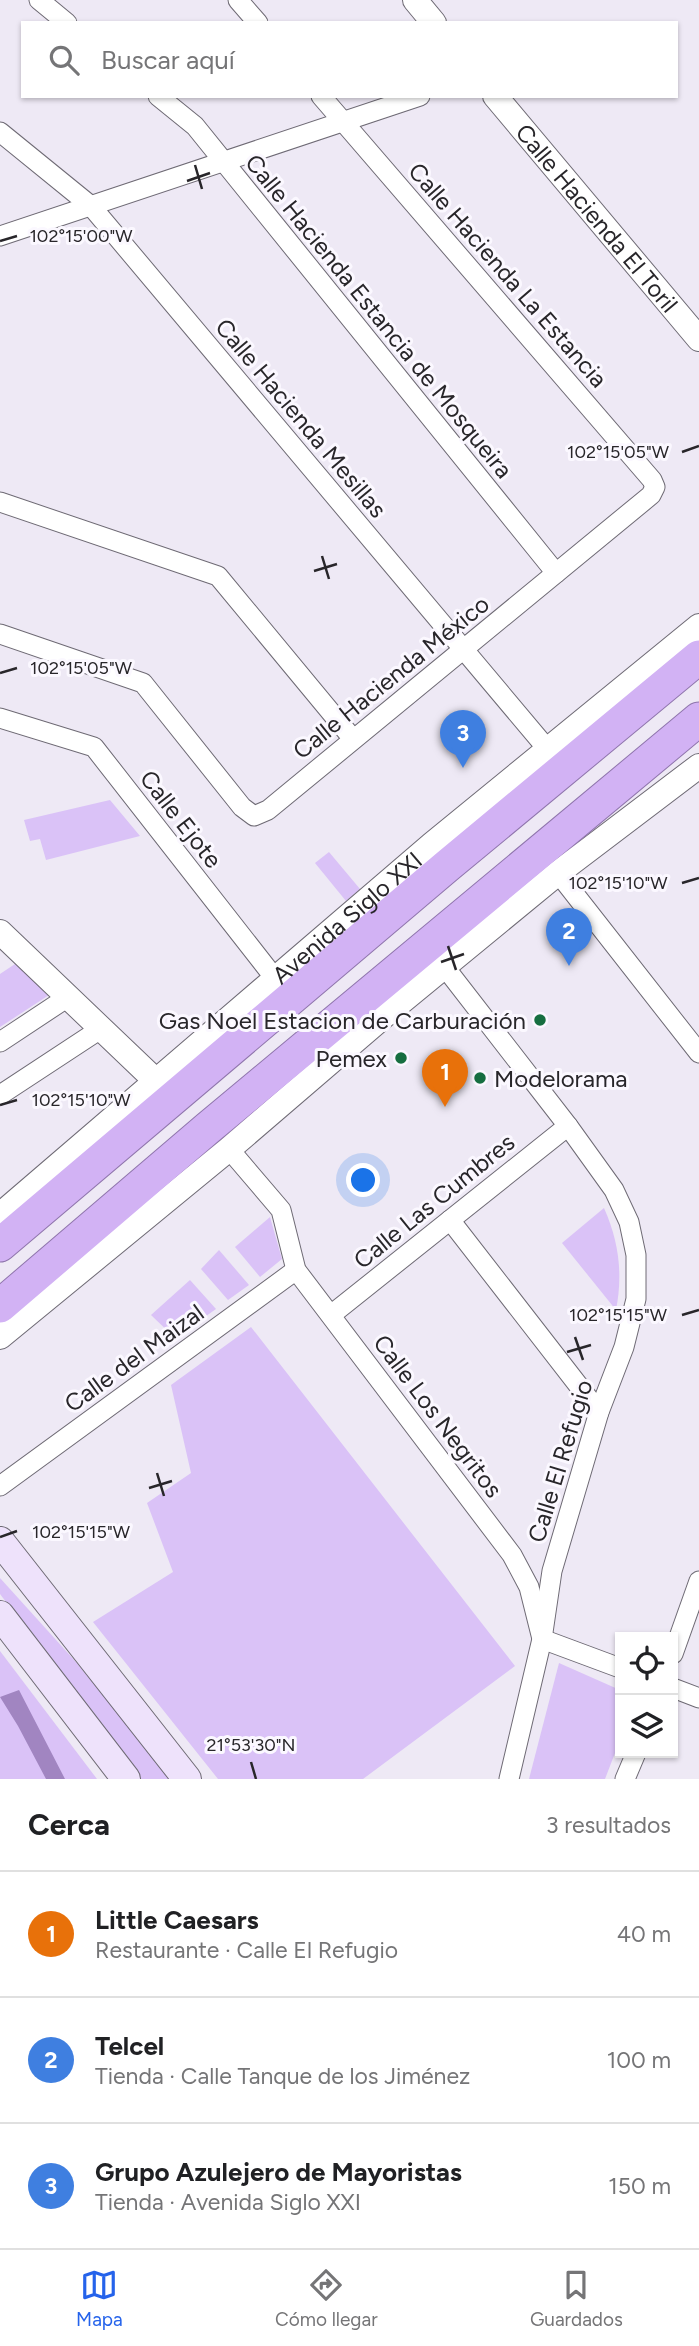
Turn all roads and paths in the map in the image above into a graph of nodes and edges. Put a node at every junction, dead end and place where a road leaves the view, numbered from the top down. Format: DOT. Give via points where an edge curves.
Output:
graph roads {
  1 [pos="39,0"];
  2 [pos="238,0"];
  3 [pos="415,0"];
  4 [pos="65,21"];
  5 [pos="256,21"];
  6 [pos="432,21"];
  7 [pos="160,98"];
  8 [pos="323,98"];
  9 [pos="414,98"];
  10 [pos="497,98"];
  11 [pos="343,122"];
  12 [pos="0,132"];
  13 [pos="223,162"];
  14 [pos="91,206"];
  15 [pos="0,236"];
  16 [pos="699,339"];
  17 [pos="655,487"];
  18 [pos="0,502"];
  19 [pos="556,573"];
  20 [pos="699,626"];
  21 [pos="0,634"];
  22 [pos="463,649"];
  23 [pos="699,657"];
  24 [pos="0,718"];
  25 [pos="699,719"];
  26 [pos="353,739"];
  27 [pos="549,751"];
  28 [pos="699,766"];
  29 [pos="439,856"];
  30 [pos="558,873"];
  31 [pos="0,932"];
  32 [pos="444,966"];
  33 [pos="283,989"];
  34 [pos="68,996"];
  35 [pos="375,1006"];
  36 [pos="102,1028"];
  37 [pos="693,1032"];
  38 [pos="0,1042"];
  39 [pos="699,1053"];
  40 [pos="156,1081"];
  41 [pos="0,1095"];
  42 [pos="568,1126"];
  43 [pos="229,1149"];
  44 [pos="0,1215"];
  45 [pos="450,1220"];
  46 [pos="0,1245"];
  47 [pos="296,1270"];
  48 [pos="0,1306"];
  49 [pos="331,1315"];
  50 [pos="0,1337"];
  51 [pos="599,1412"];
  52 [pos="0,1486"];
  53 [pos="0,1541"];
  54 [pos="699,1581"];
  55 [pos="0,1615"];
  56 [pos="542,1639"];
  57 [pos="678,1640"];
  58 [pos="615,1666"];
  59 [pos="678,1690"];
  60 [pos="699,1698"];
  61 [pos="634,1758"];
  62 [pos="126,1779"];
  63 [pos="187,1779"];
  64 [pos="509,1779"];
  65 [pos="625,1779"];
  1 -- 4 [label="street"];
  2 -- 5 [label="street"];
  3 -- 6 [label="street"];
  7 -- 13 [label="street, Calle Hacienda Estancia de Mosqueira" via="195,126"];
  8 -- 11 [label="street, Calle Hacienda La Estancia"];
  9 -- 11 [label="street"];
  10 -- 16 [label="street, Calle Hacienda El Toril"];
  11 -- 13 [label="street"];
  11 -- 17 [label="street, Calle Hacienda La Estancia"];
  12 -- 14 [label="street, Calle Hacienda Mesillas"];
  13 -- 14 [label="street"];
  13 -- 19 [label="street, Calle Hacienda Estancia de Mosqueira"];
  14 -- 15 [label="street"];
  14 -- 22 [label="street, Calle Hacienda Mesillas"];
  17 -- 19 [label="street, Calle Hacienda México"];
  18 -- 26 [label="street" via="218,576"];
  19 -- 22 [label="street, Calle Hacienda México"];
  20 -- 27 [label="street, Avenida Siglo XXI"];
  21 -- 26 [label="street, Calle Hacienda México" via="143,683 254,816 268,810"];
  22 -- 26 [label="street, Calle Hacienda México"];
  22 -- 27 [label="street, Calle Hacienda Mesillas"];
  23 -- 29 [label="highway, Avenida Siglo XXI"];
  24 -- 33 [label="street, Calle Ejote" via="94,747"];
  25 -- 35 [label="highway"];
  27 -- 29 [label="street, Avenida Siglo XXI"];
  28 -- 30 [label="street"];
  29 -- 33 [label="highway, Avenida Siglo XXI"];
  30 -- 32 [label="street"];
  30 -- 37 [label="street"];
  31 -- 34 [label="street"];
  32 -- 35 [label="street"];
  32 -- 42 [label="street, Calle El Refugio"];
  33 -- 40 [label="street, Avenida Siglo XXI"];
  33 -- 46 [label="highway, Avenida Siglo XXI"];
  34 -- 36 [label="street"];
  34 -- 38 [label="street"];
  35 -- 43 [label="street"];
  35 -- 48 [label="highway"];
  36 -- 40 [label="street"];
  36 -- 41 [label="street"];
  37 -- 39 [label="street"];
  40 -- 44 [label="street, Avenida Siglo XXI"];
  42 -- 45 [label="street, Calle Las Cumbres"];
  42 -- 51 [label="street, Calle El Refugio" via="614,1190 629,1222 636,1255 636,1299 624,1347"];
  43 -- 47 [label="street" via="281,1210"];
  43 -- 50 [label="street"];
  45 -- 49 [label="street, Calle Las Cumbres"];
  45 -- 51 [label="street"];
  47 -- 49 [label="street, Calle Los Negritos"];
  47 -- 52 [label="street, Calle del Maizal"];
  49 -- 56 [label="street, Calle Los Negritos" via="512,1555 529,1587"];
  51 -- 56 [label="street, Calle El Refugio" via="552,1571"];
  53 -- 63 [label="main road"];
  54 -- 57 [label="street"];
  55 -- 62 [label="main road"];
  56 -- 58 [label="street"];
  56 -- 64 [label="street, Calle El Refugio"];
  59 -- 60 [label="street"];
  61 -- 65 [label="street"];
}
